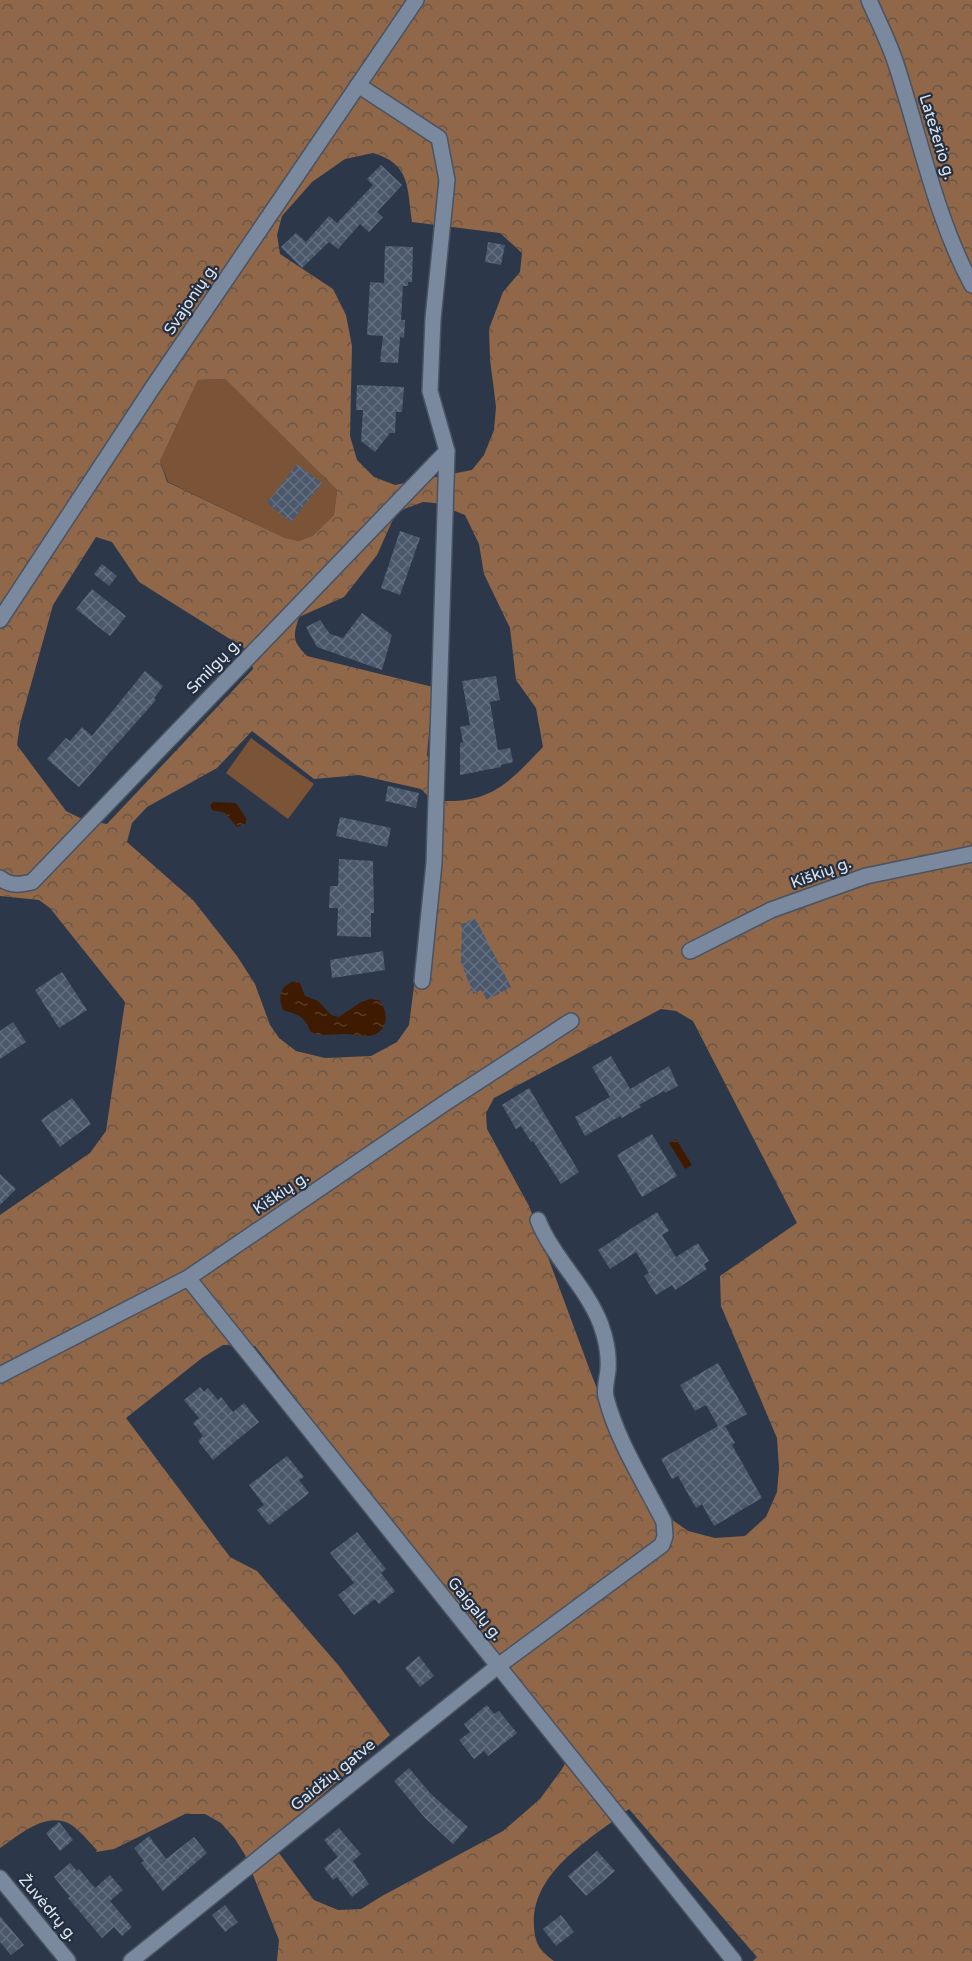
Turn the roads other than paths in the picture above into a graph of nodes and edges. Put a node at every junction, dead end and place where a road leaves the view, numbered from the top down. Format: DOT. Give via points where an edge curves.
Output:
graph roads {
  1 [pos="416,0"];
  2 [pos="869,0"];
  3 [pos="358,85"];
  4 [pos="972,285"];
  5 [pos="447,452"];
  6 [pos="0,620"];
  7 [pos="972,854"];
  8 [pos="0,878"];
  9 [pos="690,951"];
  10 [pos="422,981"];
  11 [pos="571,1021"];
  12 [pos="538,1220"];
  13 [pos="188,1278"];
  14 [pos="0,1375"];
  15 [pos="498,1666"];
  16 [pos="0,1878"];
  17 [pos="68,1961"];
  18 [pos="131,1961"];
  19 [pos="734,1961"];
  1 -- 3 [label="street, Svajonių g."];
  2 -- 4 [label="street, Latežerio g." via="895,62 940,209"];
  3 -- 5 [label="street" via="439,138 444,155 447,180 430,391"];
  3 -- 6 [label="street, Svajonių g."];
  5 -- 8 [label="street, Smilgų g." via="32,882 10,884"];
  5 -- 10 [label="street" via="434,863"];
  7 -- 9 [label="street, Kiškių g." via="866,876 771,910"];
  11 -- 13 [label="street, Kiškių g."];
  12 -- 15 [label="street, Gaidžių gatve" via="601,1326 607,1348 606,1396 621,1437 664,1522 665,1536 662,1545"];
  13 -- 14 [label="street, Kiškių g."];
  13 -- 15 [label="street, Gaigalų g."];
  15 -- 18 [label="street, Gaidžių gatve"];
  15 -- 19 [label="street, Gaigalų g."];
  16 -- 17 [label="street, Žuvėdrų g."];
}
